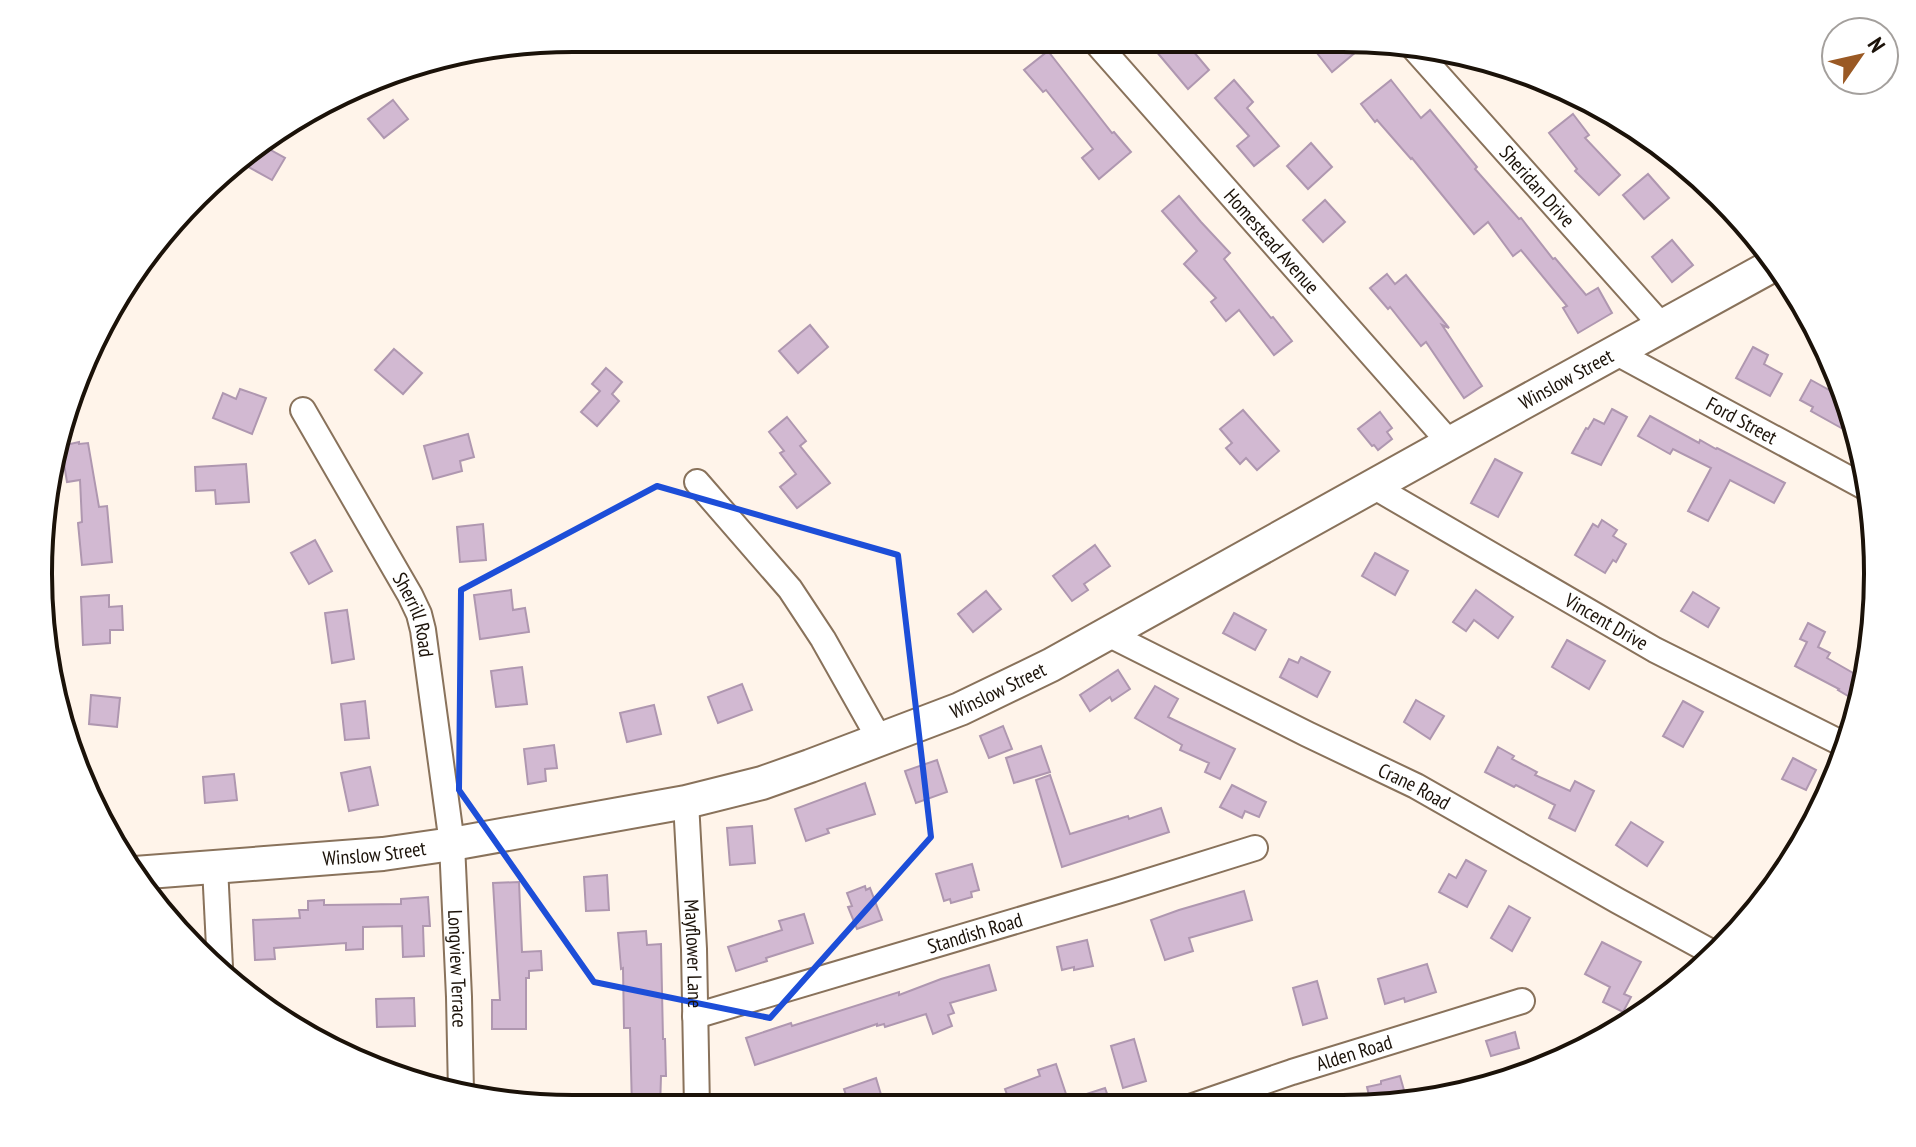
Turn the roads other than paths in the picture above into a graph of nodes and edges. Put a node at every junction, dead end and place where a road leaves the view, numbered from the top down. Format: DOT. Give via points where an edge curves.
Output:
graph roads {
  1 [pos="1104,52"];
  2 [pos="1423,58"];
  3 [pos="1766,269"];
  4 [pos="1662,326"];
  5 [pos="1615,352"];
  6 [pos="303,410"];
  7 [pos="1450,443"];
  8 [pos="697,482"];
  9 [pos="1856,482"];
  10 [pos="1373,486"];
  11 [pos="1108,634"];
  12 [pos="880,740"];
  13 [pos="1836,741"];
  14 [pos="686,802"];
  15 [pos="452,844"];
  16 [pos="1255,848"];
  17 [pos="215,867"];
  18 [pos="147,872"];
  19 [pos="1705,948"];
  20 [pos="219,956"];
  21 [pos="1522,1001"];
  22 [pos="695,1016"];
  23 [pos="461,1082"];
  24 [pos="697,1095"];
  25 [pos="1228,1095"];
  1 -- 7 [label="street, Homestead Avenue"];
  2 -- 4 [label="street, Sheridan Drive"];
  3 -- 4 [label="street, Winslow Street"];
  4 -- 5 [label="street, Winslow Street"];
  5 -- 7 [label="street, Winslow Street"];
  5 -- 9 [label="street, Ford Street"];
  6 -- 15 [label="street, Sherrill Road" via="419,614"];
  7 -- 10 [label="street, Winslow Street"];
  8 -- 12 [label="street" via="790,589"];
  10 -- 11 [label="street, Winslow Street"];
  10 -- 13 [label="street, Vincent Drive" via="1655,650"];
  11 -- 12 [label="street, Winslow Street" via="960,709"];
  11 -- 19 [label="street, Crane Road" via="1416,786"];
  12 -- 14 [label="street, Winslow Street" via="762,783"];
  14 -- 15 [label="street, Winslow Street"];
  14 -- 22 [label="street, Mayflower Lane"];
  15 -- 17 [label="street, Winslow Street"];
  15 -- 23 [label="street, Longview Terrace"];
  16 -- 22 [label="street, Standish Road"];
  17 -- 18 [label="street, Winslow Street"];
  17 -- 20 [label="street"];
  21 -- 25 [label="street, Alden Road"];
  22 -- 24 [label="street, Mayflower Lane"];
}
